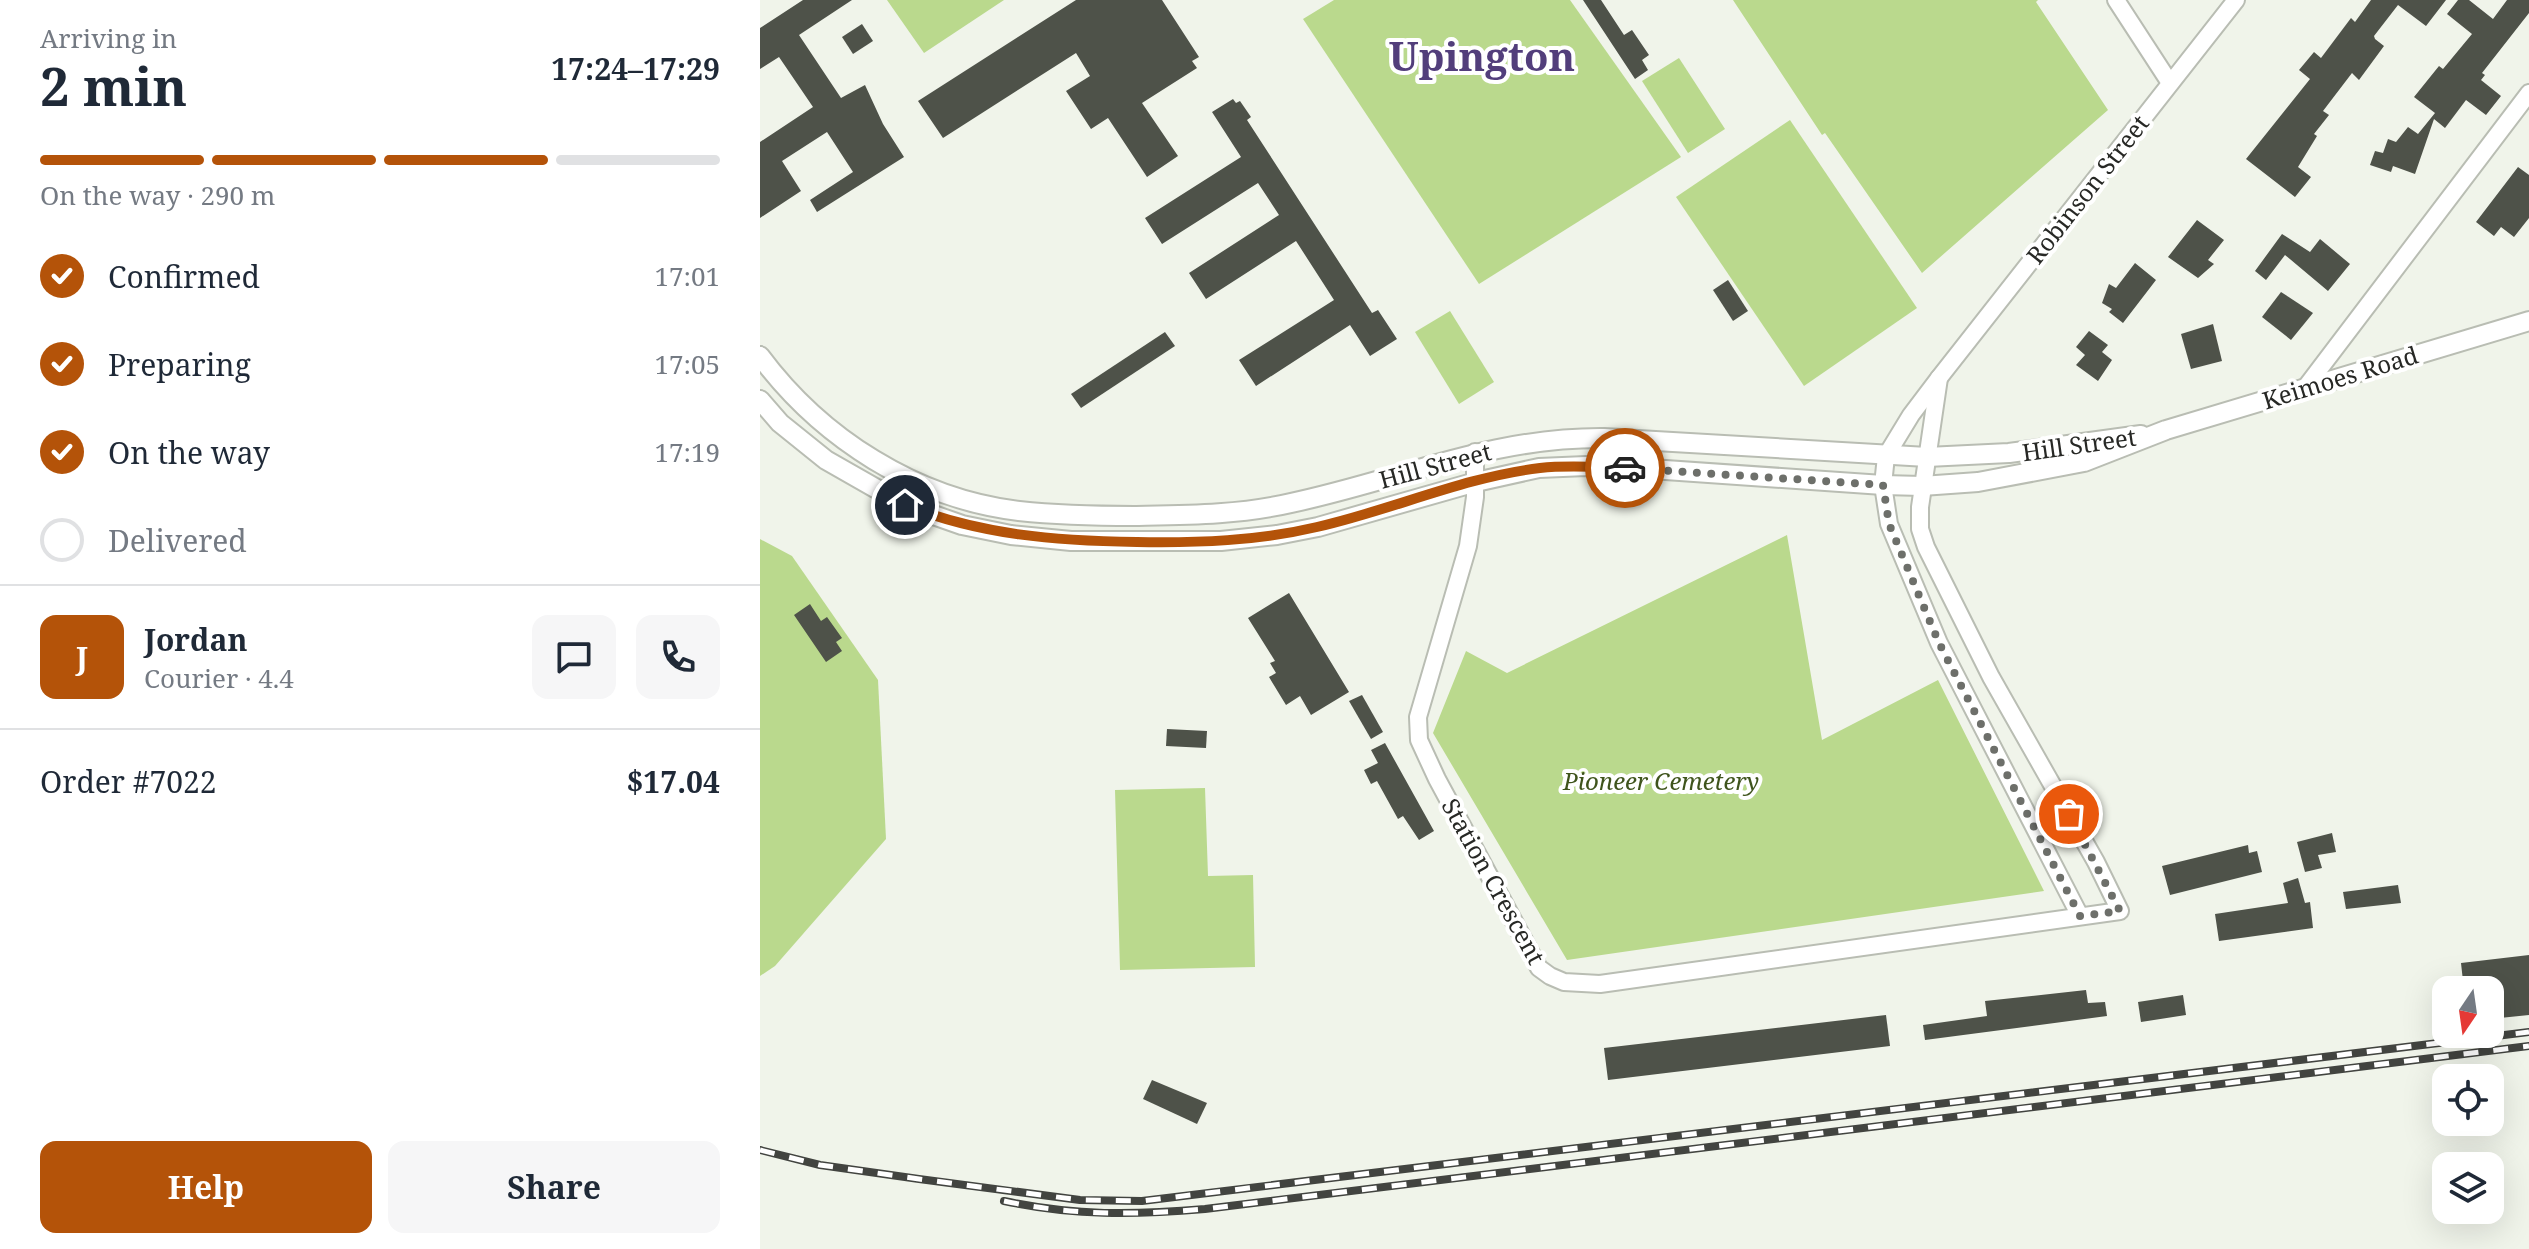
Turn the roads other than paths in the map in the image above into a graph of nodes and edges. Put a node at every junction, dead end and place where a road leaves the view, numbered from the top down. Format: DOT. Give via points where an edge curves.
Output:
graph roads {
  1 [pos="2116,0"];
  2 [pos="2236,0"];
  3 [pos="2170,83"];
  4 [pos="2529,93"];
  5 [pos="2529,321"];
  6 [pos="760,356"];
  7 [pos="1939,378"];
  8 [pos="2305,388"];
  9 [pos="760,400"];
  10 [pos="2152,434"];
  11 [pos="1475,452"];
  12 [pos="1886,456"];
  13 [pos="1927,457"];
  14 [pos="1476,482"];
  15 [pos="1883,485"];
  16 [pos="1922,486"];
  17 [pos="2080,916"];
  1 -- 3 [label="street"];
  2 -- 3 [label="street, Robinson Street"];
  3 -- 7 [label="street, Robinson Street"];
  4 -- 8 [label="street"];
  5 -- 8 [label="street, Keimoes Road"];
  6 -- 11 [label="street, Hill Street" via="822,423 881,464 937,491 1016,511 1123,516 1254,511"];
  7 -- 12 [label="street, Robinson Street"];
  7 -- 13 [label="street, Robinson Street"];
  8 -- 10 [label="street, Keimoes Road"];
  9 -- 14 [label="street, Hill Street" via="803,442 864,484 932,516 1011,535 1158,543 1253,538 1318,527"];
  10 -- 13 [label="street, Hill Street" via="2009,453"];
  10 -- 16 [label="street, Hill Street" via="2113,452 2048,470"];
  11 -- 12 [label="street, Hill Street" via="1590,438"];
  11 -- 14 [label="street, Station Crescent"];
  12 -- 13 [label="street, Hill Street"];
  12 -- 15 [label="street"];
  13 -- 16 [label="street, Robinson Street"];
  14 -- 15 [label="street, Hill Street" via="1539,468 1586,466"];
  14 -- 17 [label="street, Station Crescent" via="1465,559 1417,731 1525,945 1545,972 1564,982 1600,984"];
  15 -- 16 [label="street, Hill Street"];
  15 -- 17 [label="street" via="1889,524 1939,643"];
  16 -- 17 [label="street, Station Crescent" via="1920,529 1926,547 2120,911"];
}
